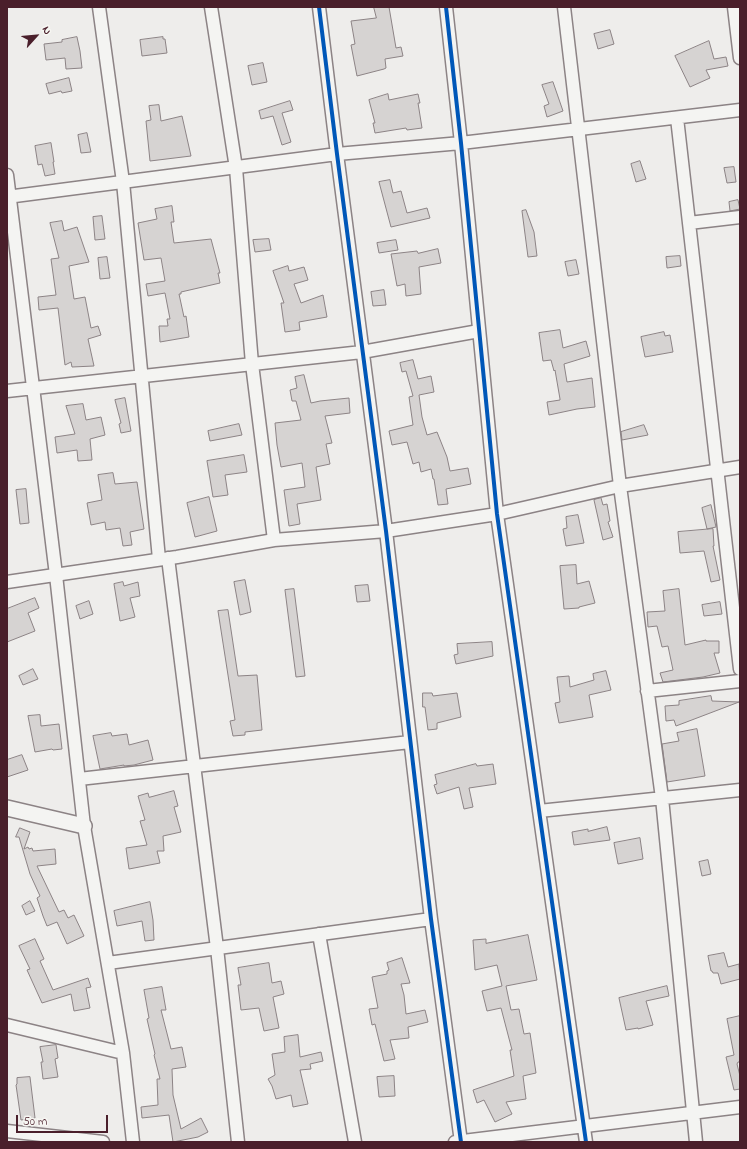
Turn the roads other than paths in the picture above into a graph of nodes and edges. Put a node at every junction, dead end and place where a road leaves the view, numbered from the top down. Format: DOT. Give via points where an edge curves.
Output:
graph roads {
  1 [pos="100,7"];
  2 [pos="211,7"];
  3 [pos="319,7"];
  4 [pos="446,7"];
  5 [pos="564,7"];
  6 [pos="734,7"];
  7 [pos="740,58"];
  8 [pos="740,110"];
  9 [pos="677,118"];
  10 [pos="579,130"];
  11 [pos="461,143"];
  12 [pos="337,154"];
  13 [pos="236,168"];
  14 [pos="7,175"];
  15 [pos="123,182"];
  16 [pos="8,196"];
  17 [pos="740,217"];
  18 [pos="689,223"];
  19 [pos="479,331"];
  20 [pos="362,352"];
  21 [pos="252,364"];
  22 [pos="141,376"];
  23 [pos="33,387"];
  24 [pos="7,391"];
  25 [pos="740,467"];
  26 [pos="717,471"];
  27 [pos="620,486"];
  28 [pos="497,514"];
  29 [pos="386,531"];
  30 [pos="274,540"];
  31 [pos="164,559"];
  32 [pos="734,572"];
  33 [pos="56,576"];
  34 [pos="7,582"];
  35 [pos="740,669"];
  36 [pos="740,681"];
  37 [pos="647,691"];
  38 [pos="410,742"];
  39 [pos="194,766"];
  40 [pos="79,779"];
  41 [pos="740,790"];
  42 [pos="662,798"];
  43 [pos="7,808"];
  44 [pos="539,811"];
  45 [pos="84,826"];
  46 [pos="431,919"];
  47 [pos="319,934"];
  48 [pos="217,948"];
  49 [pos="108,963"];
  50 [pos="7,1025"];
  51 [pos="123,1053"];
  52 [pos="740,1107"];
  53 [pos="693,1113"];
  54 [pos="584,1126"];
  55 [pos="7,1131"];
  56 [pos="103,1142"];
  57 [pos="133,1142"];
  58 [pos="238,1142"];
  59 [pos="355,1142"];
  60 [pos="459,1142"];
  61 [pos="586,1142"];
  62 [pos="696,1142"];
  1 -- 15 [label="street"];
  2 -- 13 [label="street"];
  3 -- 12 [label="street"];
  4 -- 11 [label="street"];
  5 -- 10 [label="street"];
  6 -- 7 [label="street"];
  8 -- 9 [label="street"];
  9 -- 10 [label="street"];
  9 -- 18 [label="street"];
  10 -- 11 [label="street"];
  10 -- 27 [label="street"];
  11 -- 12 [label="street"];
  11 -- 19 [label="street"];
  12 -- 13 [label="street"];
  12 -- 20 [label="street"];
  13 -- 15 [label="street"];
  13 -- 21 [label="street"];
  14 -- 16 [label="street"];
  15 -- 16 [label="street"];
  15 -- 22 [label="street"];
  16 -- 23 [label="street"];
  17 -- 18 [label="street"];
  18 -- 26 [label="street"];
  19 -- 20 [label="street"];
  19 -- 28 [label="street"];
  20 -- 21 [label="street"];
  20 -- 29 [label="street"];
  21 -- 22 [label="street"];
  21 -- 30 [label="street"];
  22 -- 23 [label="street"];
  22 -- 31 [label="street"];
  23 -- 24 [label="street"];
  23 -- 33 [label="street"];
  25 -- 26 [label="street"];
  26 -- 27 [label="street"];
  26 -- 32 [label="street"];
  27 -- 28 [label="street"];
  27 -- 37 [label="street"];
  28 -- 29 [label="street"];
  28 -- 44 [label="street"];
  29 -- 30 [label="street"];
  29 -- 38 [label="street"];
  30 -- 31 [label="street"];
  31 -- 33 [label="street"];
  31 -- 39 [label="street"];
  32 -- 35 [label="street"];
  33 -- 34 [label="street"];
  33 -- 40 [label="street"];
  36 -- 37 [label="street"];
  37 -- 42 [label="street"];
  38 -- 39 [label="street"];
  38 -- 46 [label="street"];
  39 -- 40 [label="street"];
  39 -- 48 [label="street"];
  40 -- 45 [label="street"];
  41 -- 42 [label="street"];
  42 -- 44 [label="street"];
  42 -- 53 [label="street"];
  43 -- 45 [label="street"];
  44 -- 54 [label="street"];
  45 -- 49 [label="street"];
  46 -- 47 [label="street"];
  46 -- 60 [label="street"];
  47 -- 48 [label="street"];
  47 -- 59 [label="street"];
  48 -- 49 [label="street"];
  48 -- 58 [label="street"];
  49 -- 51 [label="street"];
  50 -- 51 [label="street"];
  51 -- 57 [label="street"];
  52 -- 53 [label="street"];
  53 -- 54 [label="street"];
  53 -- 62 [label="street"];
  54 -- 60 [label="street"];
  54 -- 61 [label="street"];
  55 -- 56 [label="street"];
}
